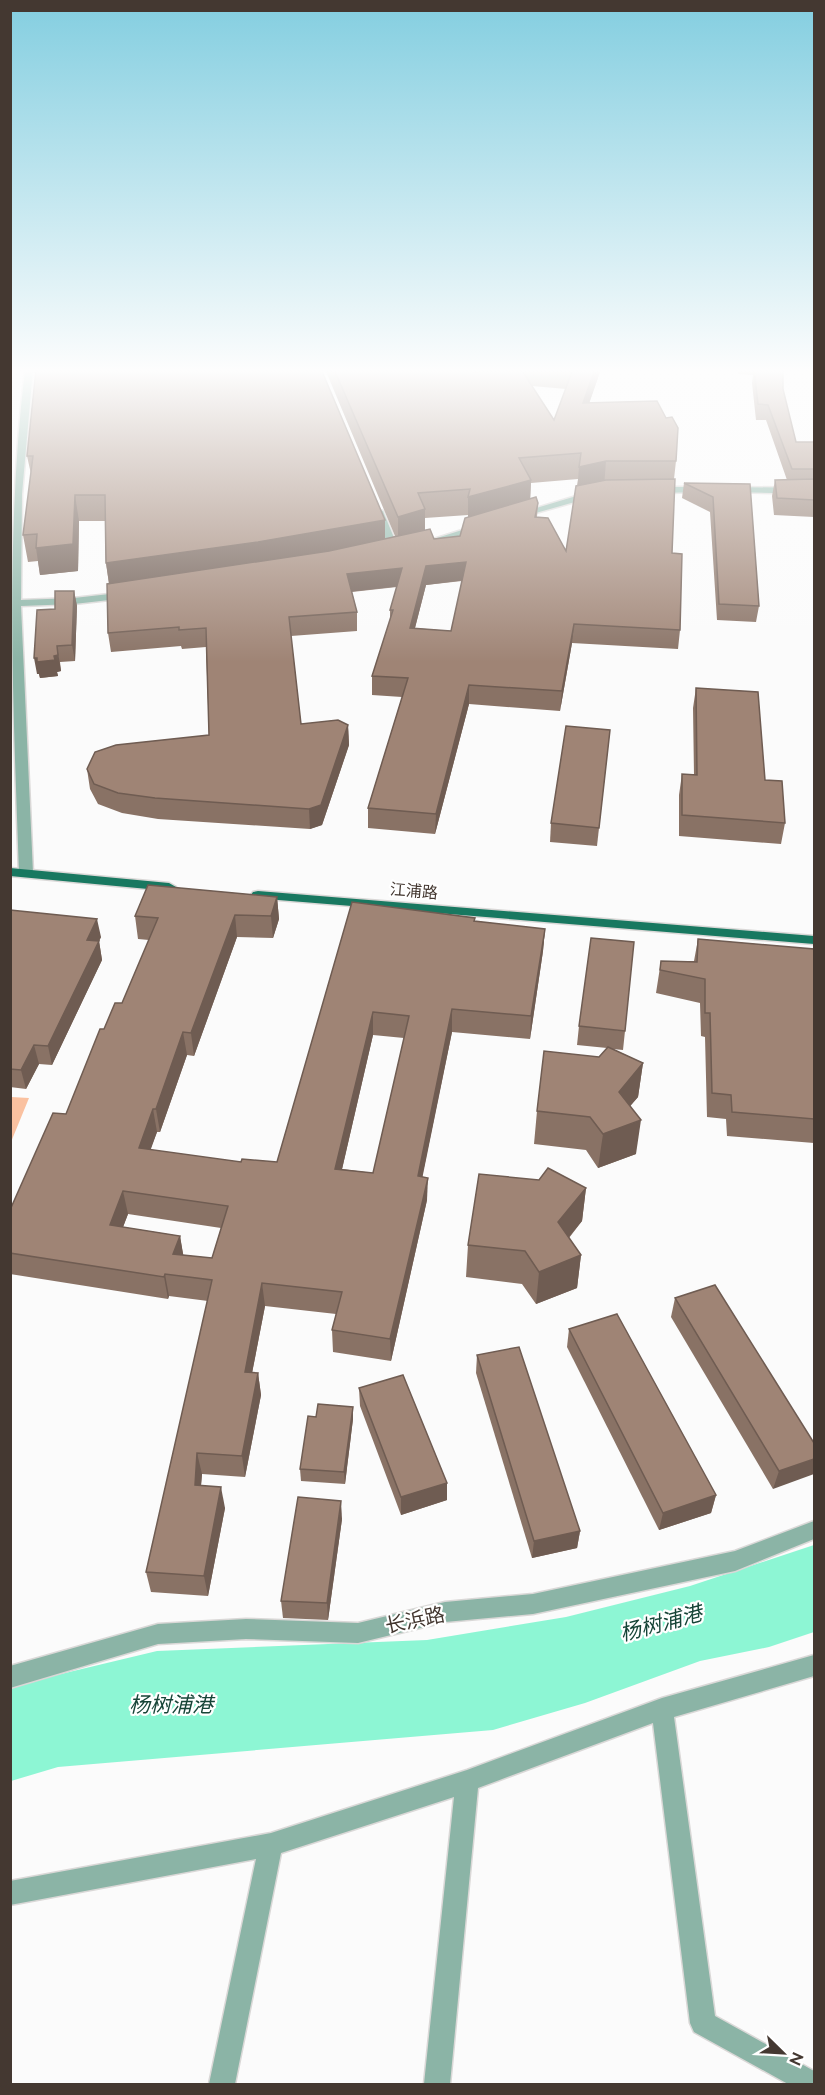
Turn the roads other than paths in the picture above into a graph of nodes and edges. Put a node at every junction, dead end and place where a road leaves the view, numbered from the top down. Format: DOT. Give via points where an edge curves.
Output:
graph roads {
  1 [pos="18,467"];
  2 [pos="642,490"];
  3 [pos="814,491"];
  4 [pos="604,492"];
  5 [pos="374,501"];
  6 [pos="512,517"];
  7 [pos="490,524"];
  8 [pos="133,594"];
  9 [pos="13,603"];
  10 [pos="10,872"];
  11 [pos="26,873"];
  12 [pos="183,889"];
  13 [pos="241,894"];
  14 [pos="814,940"];
  15 [pos="814,1530"];
  16 [pos="814,1666"];
  17 [pos="10,1677"];
  18 [pos="662,1709"];
  19 [pos="467,1781"];
  20 [pos="271,1845"];
  21 [pos="10,1893"];
  22 [pos="222,2085"];
  23 [pos="436,2085"];
  24 [pos="813,2085"];
  1 -- 9 [label="street"];
  2 -- 3 [label="street"];
  4 -- 6 [label="street"];
  5 -- 7 [label="street" via="399,549"];
  8 -- 9 [label="street"];
  9 -- 11 [label="street"];
  10 -- 11 [label="main road"];
  11 -- 12 [label="main road"];
  13 -- 14 [label="main road, 江浦路"];
  15 -- 17 [label="street, 长浜路" via="735,1561 533,1604 445,1612 358,1633 246,1629 158,1634"];
  16 -- 18 [label="street"];
  18 -- 19 [label="street"];
  18 -- 24 [label="street" via="703,2023"];
  19 -- 20 [label="street"];
  19 -- 23 [label="street"];
  20 -- 21 [label="street"];
  20 -- 22 [label="street"];
}
